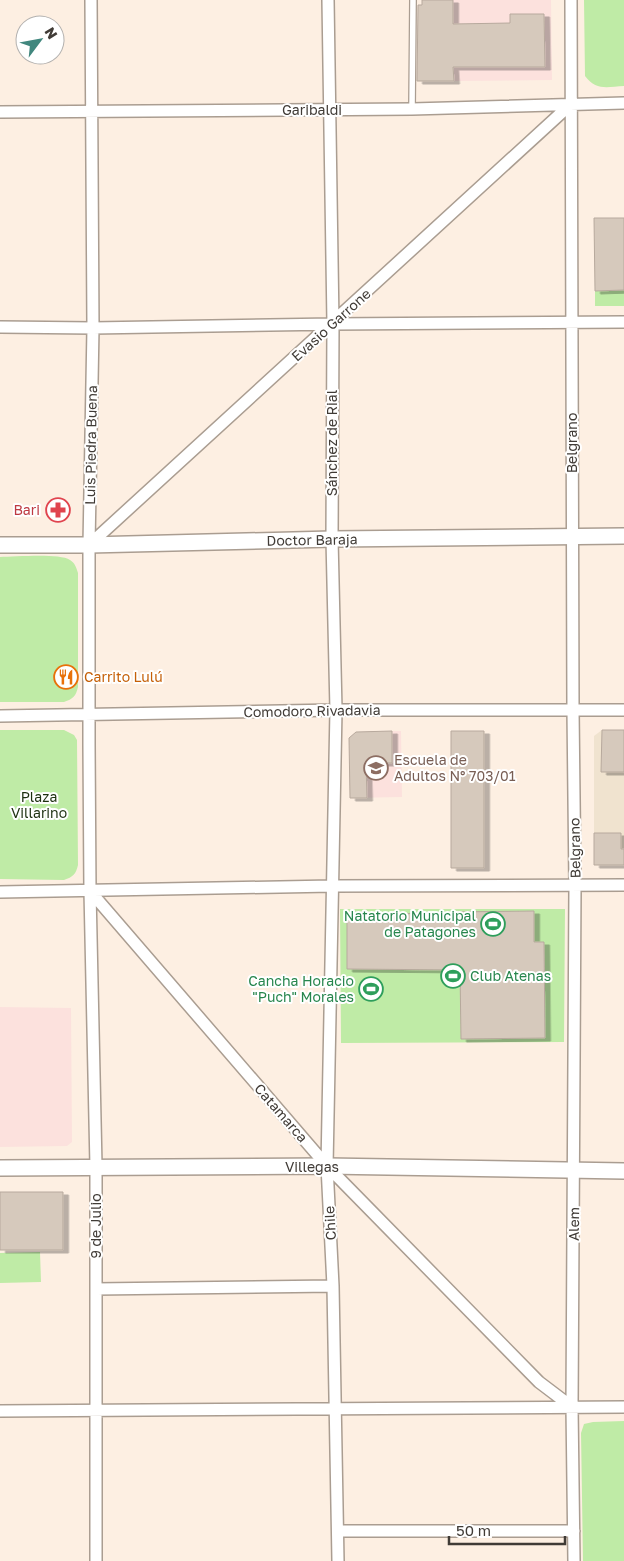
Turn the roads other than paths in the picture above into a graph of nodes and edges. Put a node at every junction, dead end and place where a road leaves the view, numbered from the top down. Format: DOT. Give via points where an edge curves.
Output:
graph roads {
  1 [pos="91,0"];
  2 [pos="328,0"];
  3 [pos="413,0"];
  4 [pos="571,0"];
  5 [pos="624,103"];
  6 [pos="571,104"];
  7 [pos="412,109"];
  8 [pos="328,110"];
  9 [pos="0,112"];
  10 [pos="92,112"];
  11 [pos="572,322"];
  12 [pos="624,322"];
  13 [pos="333,324"];
  14 [pos="0,327"];
  15 [pos="93,328"];
  16 [pos="624,536"];
  17 [pos="572,537"];
  18 [pos="332,539"];
  19 [pos="0,545"];
  20 [pos="90,545"];
  21 [pos="336,710"];
  22 [pos="573,710"];
  23 [pos="624,710"];
  24 [pos="89,715"];
  25 [pos="0,716"];
  26 [pos="624,885"];
  27 [pos="332,886"];
  28 [pos="575,886"];
  29 [pos="90,891"];
  30 [pos="0,892"];
  31 [pos="96,1166"];
  32 [pos="327,1166"];
  33 [pos="0,1168"];
  34 [pos="575,1171"];
  35 [pos="624,1171"];
  36 [pos="333,1286"];
  37 [pos="96,1289"];
  38 [pos="572,1407"];
  39 [pos="624,1407"];
  40 [pos="336,1408"];
  41 [pos="97,1410"];
  42 [pos="0,1411"];
  43 [pos="338,1531"];
  44 [pos="574,1531"];
  45 [pos="96,1561"];
  46 [pos="338,1561"];
  47 [pos="574,1561"];
  1 -- 10 [label="street, Luis Piedra Buena"];
  2 -- 8 [label="street, Sánchez de Rial"];
  3 -- 7 [label="lane"];
  4 -- 6 [label="street, Belgrano"];
  5 -- 6 [label="street, Garibaldi"];
  6 -- 7 [label="street, Garibaldi"];
  6 -- 11 [label="street, Belgrano"];
  6 -- 13 [label="street, Evasio Garrone"];
  7 -- 8 [label="street, Garibaldi"];
  8 -- 10 [label="street, Garibaldi"];
  8 -- 13 [label="street, Sánchez de Rial"];
  9 -- 10 [label="street, Garibaldi"];
  10 -- 15 [label="street, Luis Piedra Buena"];
  11 -- 12 [label="street"];
  11 -- 13 [label="street"];
  11 -- 17 [label="street, Belgrano"];
  13 -- 15 [label="street"];
  13 -- 18 [label="street, Sánchez de Rial"];
  13 -- 20 [label="street, Evasio Garrone"];
  14 -- 15 [label="street"];
  15 -- 20 [label="street, Luis Piedra Buena"];
  16 -- 17 [label="street, Doctor Baraja"];
  17 -- 18 [label="street, Doctor Baraja"];
  17 -- 22 [label="street, Belgrano"];
  18 -- 20 [label="street, Doctor Baraja"];
  18 -- 21 [label="street, Sánchez de Rial"];
  19 -- 20 [label="street, Doctor Baraja"];
  20 -- 24 [label="street, Luis Piedra Buena"];
  21 -- 22 [label="street, Comodoro Rivadavia"];
  21 -- 24 [label="street, Comodoro Rivadavia"];
  21 -- 27 [label="street, Sánchez de Rial"];
  22 -- 23 [label="street, Comodoro Rivadavia"];
  22 -- 28 [label="street, Belgrano"];
  24 -- 25 [label="street, Comodoro Rivadavia"];
  24 -- 29 [label="street, Luis Piedra Buena"];
  26 -- 28 [label="street"];
  27 -- 28 [label="street"];
  27 -- 29 [label="street"];
  27 -- 32 [label="street, Chile"];
  28 -- 34 [label="street, Alem"];
  29 -- 30 [label="street"];
  29 -- 31 [label="street, 9 de Julio"];
  29 -- 32 [label="street, Catamarca"];
  31 -- 32 [label="street, Villegas"];
  31 -- 33 [label="street, Villegas"];
  31 -- 37 [label="street, 9 de Julio"];
  32 -- 34 [label="street, Villegas"];
  32 -- 36 [label="street, Chile"];
  32 -- 38 [label="street, Catamarca" via="539,1382"];
  34 -- 35 [label="street, Villegas"];
  34 -- 38 [label="street, Alem"];
  36 -- 37 [label="street"];
  36 -- 40 [label="street, Chile"];
  37 -- 41 [label="street, 9 de Julio"];
  38 -- 39 [label="street"];
  38 -- 40 [label="street"];
  38 -- 44 [label="street, Alem"];
  40 -- 41 [label="street"];
  40 -- 43 [label="street, Chile"];
  41 -- 42 [label="street"];
  41 -- 45 [label="street, 9 de Julio"];
  43 -- 44 [label="street"];
  43 -- 46 [label="street, Chile"];
  44 -- 47 [label="street, Alem"];
}
